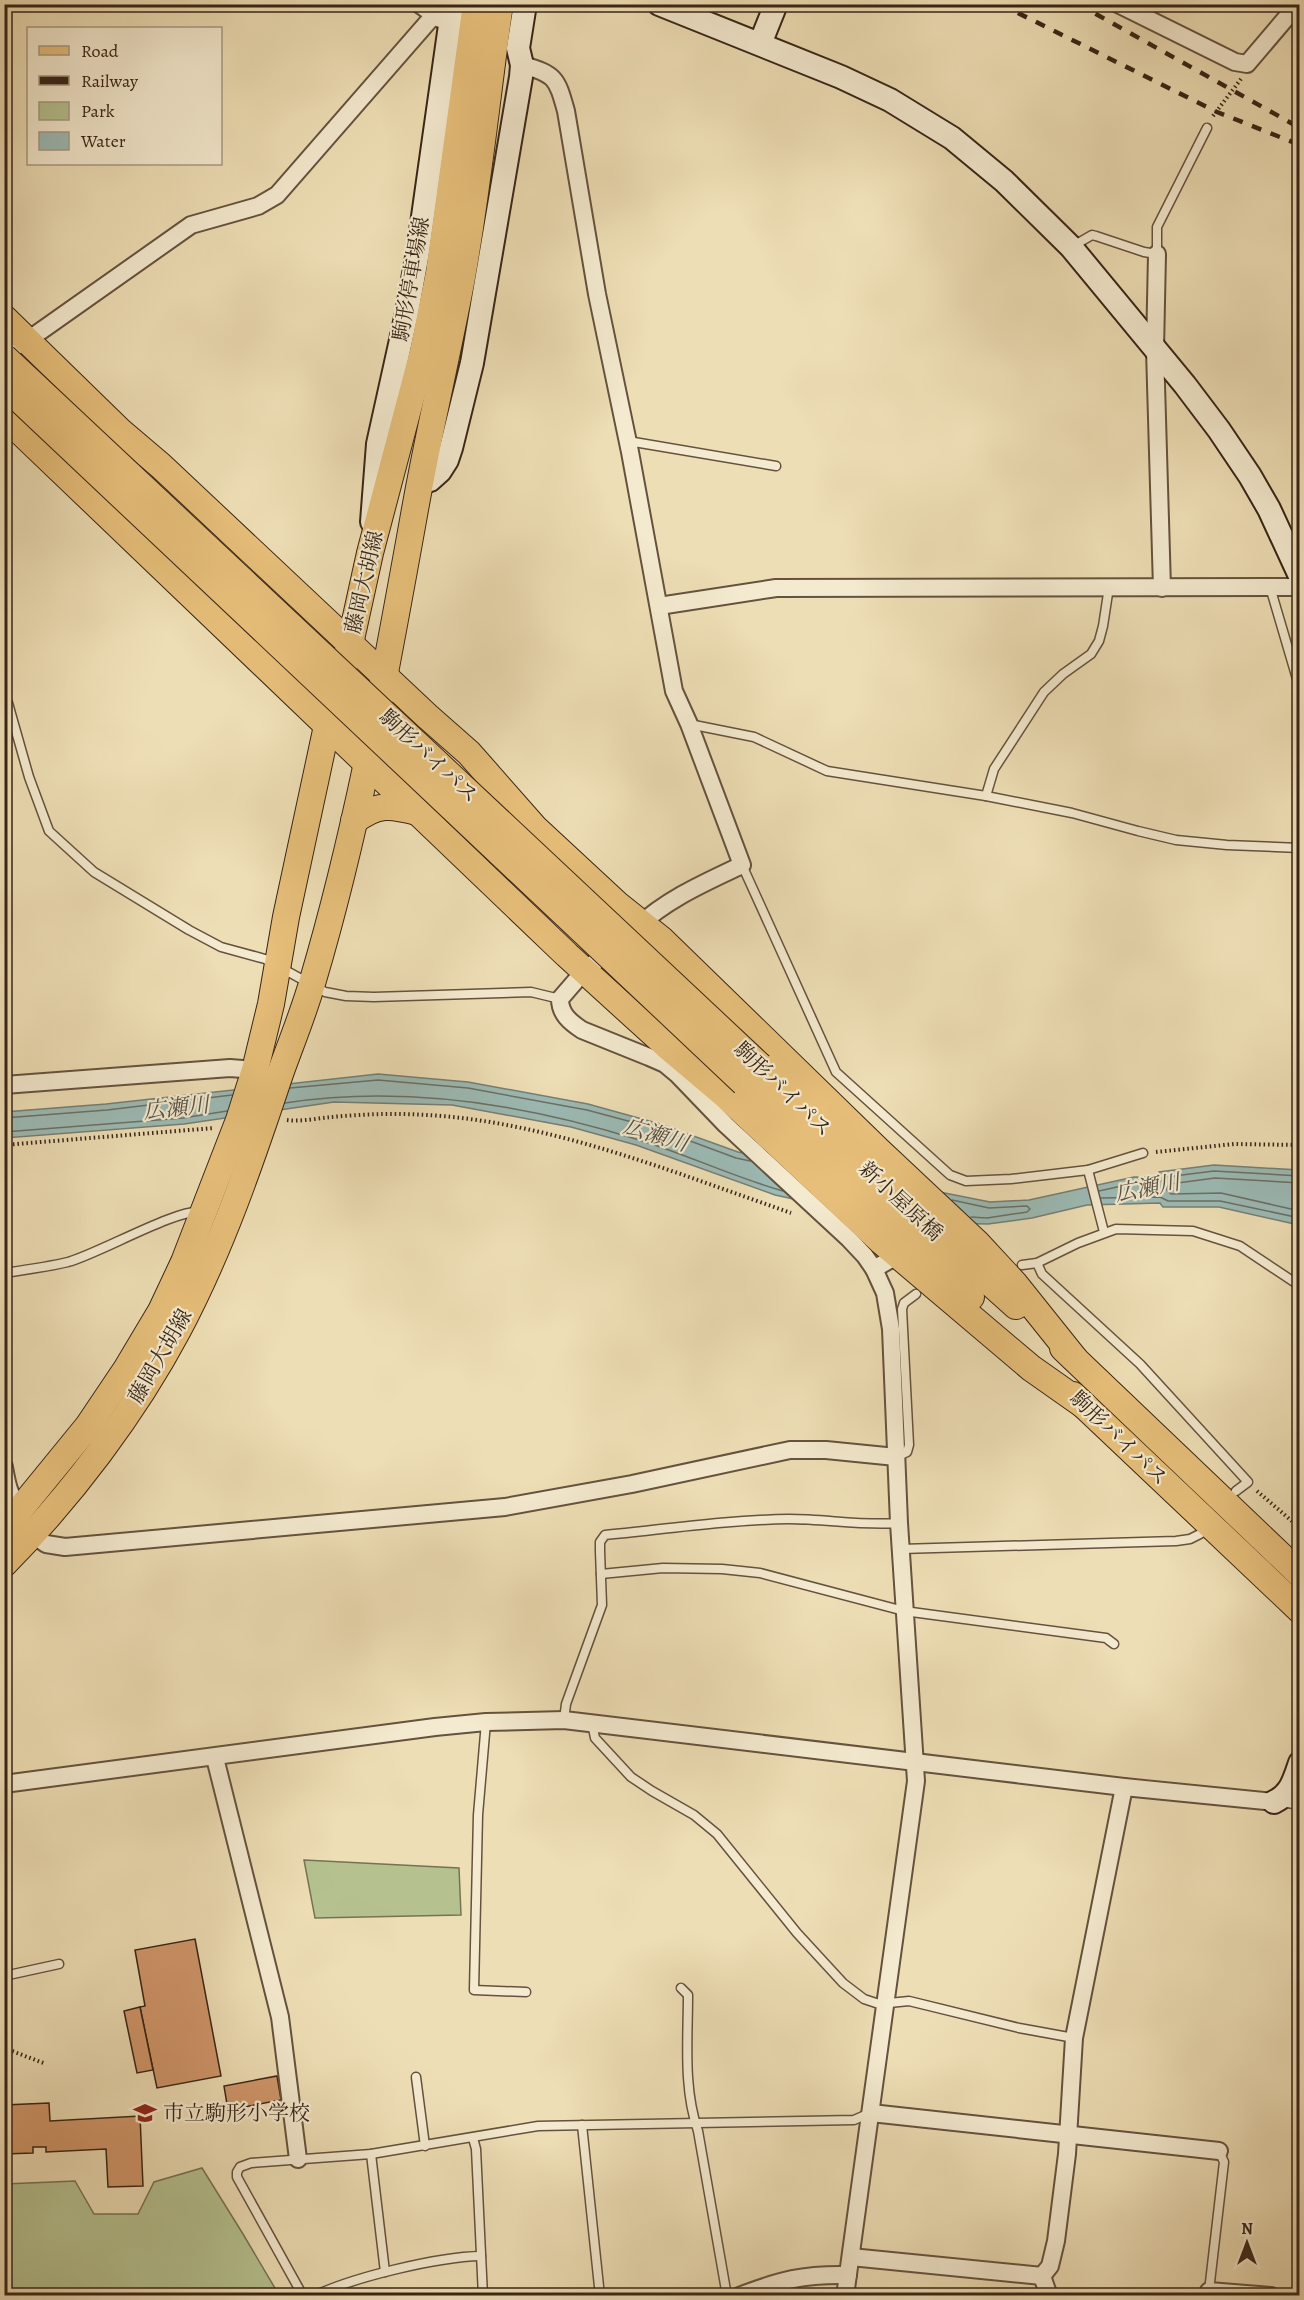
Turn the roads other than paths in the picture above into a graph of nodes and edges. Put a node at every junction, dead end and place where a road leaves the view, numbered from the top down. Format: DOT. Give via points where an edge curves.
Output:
graph roads {
  1 [pos="419,4"];
  2 [pos="476,4"];
  3 [pos="500,4"];
  4 [pos="525,4"];
  5 [pos="776,4"];
  6 [pos="1118,4"];
  7 [pos="1298,4"];
  8 [pos="672,7"];
  9 [pos="446,13"];
  10 [pos="760,44"];
  11 [pos="522,65"];
  12 [pos="476,88"];
  13 [pos="1207,128"];
  14 [pos="1071,247"];
  15 [pos="1156,254"];
  16 [pos="4,318"];
  17 [pos="15,348"];
  18 [pos="1155,350"];
  19 [pos="4,385"];
  20 [pos="4,416"];
  21 [pos="628,441"];
  22 [pos="776,466"];
  23 [pos="420,483"];
  24 [pos="370,553"];
  25 [pos="1299,576"];
  26 [pos="1109,587"];
  27 [pos="1270,587"];
  28 [pos="1299,587"];
  29 [pos="1162,588"];
  30 [pos="659,606"];
  31 [pos="350,644"];
  32 [pos="385,676"];
  33 [pos="1299,689"];
  34 [pos="4,697"];
  35 [pos="689,724"];
  36 [pos="327,726"];
  37 [pos="365,764"];
  38 [pos="986,796"];
  39 [pos="417,812"];
  40 [pos="354,821"];
  41 [pos="1299,848"];
  42 [pos="742,865"];
  43 [pos="641,923"];
  44 [pos="277,965"];
  45 [pos="585,970"];
  46 [pos="312,985"];
  47 [pos="560,999"];
  48 [pos="254,1073"];
  49 [pos="752,1074"];
  50 [pos="4,1085"];
  51 [pos="819,1151"];
  52 [pos="1143,1153"];
  53 [pos="853,1155"];
  54 [pos="1089,1174"];
  55 [pos="204,1212"];
  56 [pos="1104,1232"];
  57 [pos="897,1245"];
  58 [pos="949,1246"];
  59 [pos="1037,1263"];
  60 [pos="1022,1265"];
  61 [pos="874,1269"];
  62 [pos="4,1273"];
  63 [pos="1299,1286"];
  64 [pos="916,1294"];
  65 [pos="1075,1359"];
  66 [pos="896,1457"];
  67 [pos="4,1467"];
  68 [pos="1236,1491"];
  69 [pos="13,1520"];
  70 [pos="899,1523"];
  71 [pos="1200,1534"];
  72 [pos="33,1535"];
  73 [pos="901,1549"];
  74 [pos="4,1564"];
  75 [pos="601,1574"];
  76 [pos="1299,1574"];
  77 [pos="1299,1610"];
  78 [pos="904,1611"];
  79 [pos="1113,1644"];
  80 [pos="564,1720"];
  81 [pos="486,1722"];
  82 [pos="592,1724"];
  83 [pos="215,1758"];
  84 [pos="915,1763"];
  85 [pos="1299,1763"];
  86 [pos="4,1784"];
  87 [pos="1124,1787"];
  88 [pos="1274,1802"];
  89 [pos="1299,1805"];
  90 [pos="59,1964"];
  91 [pos="4,1976"];
  92 [pos="681,1988"];
  93 [pos="526,1992"];
  94 [pos="884,2004"];
  95 [pos="1074,2038"];
  96 [pos="416,2077"];
  97 [pos="871,2113"];
  98 [pos="695,2123"];
  99 [pos="582,2125"];
  100 [pos="1067,2135"];
  101 [pos="473,2138"];
  102 [pos="425,2146"];
  103 [pos="1219,2151"];
  104 [pos="371,2154"];
  105 [pos="298,2159"];
  106 [pos="481,2256"];
  107 [pos="851,2258"];
  108 [pos="385,2272"];
  109 [pos="848,2275"];
  110 [pos="1042,2276"];
  111 [pos="1209,2290"];
  112 [pos="303,2295"];
  113 [pos="314,2295"];
  114 [pos="483,2295"];
  115 [pos="600,2295"];
  116 [pos="727,2295"];
  117 [pos="740,2295"];
  118 [pos="845,2295"];
  119 [pos="1049,2295"];
  120 [pos="1271,2295"];
  1 -- 9 [label="street"];
  2 -- 12 [label="main road"];
  3 -- 12 [label="main road"];
  4 -- 11 [label="main road" via="518,48"];
  5 -- 10 [label="main road"];
  6 -- 7 [label="street" via="1235,62 1247,64"];
  8 -- 10 [label="main road"];
  9 -- 17 [label="street" via="277,195 258,206 191,225"];
  9 -- 24 [label="main road, 駒形停車場線" via="418,252 378,444"];
  10 -- 14 [label="main road" via="841,76 942,132 988,168"];
  11 -- 21 [label="street" via="550,74 567,111 597,294"];
  11 -- 23 [label="main road" via="472,363 447,460 430,480"];
  12 -- 23 [label="main road, 藤岡大胡線" via="477,183"];
  12 -- 24 [label="main road, 藤岡大胡線" via="423,352"];
  13 -- 15 [label="lane" via="1157,228"];
  14 -- 15 [label="lane" via="1092,235"];
  14 -- 18 [label="main road"];
  15 -- 18 [label="street"];
  16 -- 17 [label="main road"];
  17 -- 31 [label="main road" via="161,466"];
  17 -- 49 [label="main road, 駒形バイパス, bridge"];
  18 -- 25 [label="main road" via="1234,451 1269,509"];
  18 -- 29 [label="street"];
  19 -- 49 [label="main road, 駒形バイパス, bridge"];
  20 -- 36 [label="main road"];
  21 -- 22 [label="lane"];
  21 -- 30 [label="street"];
  23 -- 32 [label="main road, 藤岡大胡線"];
  24 -- 31 [label="main road, 藤岡大胡線"];
  26 -- 29 [label="street"];
  26 -- 30 [label="street" via="776,588"];
  26 -- 38 [label="lane" via="1099,641 1091,654 1044,692 994,769"];
  27 -- 28 [label="street"];
  27 -- 29 [label="street"];
  27 -- 33 [label="lane"];
  30 -- 35 [label="street" via="674,691"];
  31 -- 32 [label="main road"];
  31 -- 36 [label="main road, 藤岡大胡線"];
  32 -- 37 [label="main road, 藤岡大胡線"];
  32 -- 43 [label="main road" via="469,753 535,828"];
  34 -- 44 [label="lane" via="49,831 94,872 189,930 221,947"];
  35 -- 38 [label="lane" via="754,737 827,771"];
  35 -- 42 [label="street"];
  36 -- 37 [label="main road"];
  36 -- 44 [label="main road, 藤岡大胡線"];
  37 -- 39 [label="main road"];
  37 -- 40 [label="main road, 藤岡大胡線"];
  38 -- 41 [label="lane" via="1176,840"];
  39 -- 40 [label="main road" via="379,807"];
  39 -- 45 [label="main road"];
  40 -- 46 [label="main road, 藤岡大胡線"];
  42 -- 43 [label="street" via="689,890"];
  42 -- 54 [label="lane" via="836,1072 950,1175 966,1181 989,1181"];
  43 -- 45 [label="street"];
  43 -- 65 [label="main road" via="978,1244"];
  44 -- 46 [label="lane"];
  44 -- 48 [label="main road, 藤岡大胡線"];
  45 -- 47 [label="street"];
  45 -- 57 [label="main road"];
  46 -- 47 [label="lane" via="346,996 531,992"];
  46 -- 72 [label="main road, 藤岡大胡線" via="280,1074 275,1119 177,1331 107,1442"];
  47 -- 61 [label="street" via="560,1006 572,1024 665,1064 849,1239"];
  48 -- 50 [label="street" via="230,1068"];
  48 -- 55 [label="main road, 藤岡大胡線" via="229,1124"];
  49 -- 51 [label="main road, 駒形バイパス"];
  49 -- 53 [label="main road, 駒形バイパス"];
  51 -- 57 [label="main road, 新小屋原橋"];
  52 -- 54 [label="lane"];
  53 -- 58 [label="main road, 新小屋原橋"];
  54 -- 56 [label="lane"];
  55 -- 62 [label="lane" via="193,1210 68,1262"];
  55 -- 69 [label="main road, 藤岡大胡線" via="161,1311 127,1368 88,1426"];
  56 -- 59 [label="lane"];
  56 -- 63 [label="lane" via="1193,1231 1216,1237 1240,1246"];
  57 -- 61 [label="street"];
  57 -- 77 [label="main road, 駒形バイパス" via="1085,1406"];
  58 -- 65 [label="main road, 駒形バイパス"];
  59 -- 60 [label="lane"];
  59 -- 68 [label="lane" via="1042,1274 1140,1364 1248,1482"];
  61 -- 66 [label="street" via="885,1293 891,1329"];
  64 -- 66 [label="lane" via="902,1309 909,1445 907,1452"];
  65 -- 76 [label="main road, 駒形バイパス"];
  66 -- 70 [label="street"];
  66 -- 72 [label="street" via="790,1450 491,1509 64,1547 46,1544"];
  67 -- 69 [label="street" via="13,1501"];
  70 -- 73 [label="street"];
  70 -- 75 [label="lane" via="787,1519 605,1535 600,1542"];
  71 -- 73 [label="lane" via="1176,1541"];
  72 -- 74 [label="main road, 藤岡大胡線"];
  73 -- 78 [label="street"];
  75 -- 78 [label="lane" via="663,1568 760,1573"];
  75 -- 80 [label="lane" via="602,1605"];
  78 -- 79 [label="lane" via="1106,1638"];
  78 -- 84 [label="street"];
  80 -- 81 [label="street"];
  80 -- 82 [label="street"];
  81 -- 83 [label="street"];
  81 -- 93 [label="lane" via="478,1815 474,1990"];
  82 -- 84 [label="street"];
  82 -- 94 [label="lane" via="595,1738 631,1777 694,1815 717,1834 843,1983 874,2004"];
  83 -- 86 [label="street"];
  83 -- 105 [label="street" via="280,2017"];
  84 -- 87 [label="street"];
  84 -- 94 [label="street" via="916,1781"];
  85 -- 88 [label="main road" via="1290,1790"];
  87 -- 88 [label="street"];
  87 -- 95 [label="street"];
  88 -- 89 [label="lane"];
  90 -- 91 [label="lane"];
  92 -- 98 [label="lane" via="688,1995 688,2084"];
  94 -- 95 [label="lane" via="909,2001"];
  94 -- 97 [label="street"];
  95 -- 100 [label="street"];
  96 -- 102 [label="lane"];
  97 -- 98 [label="lane" via="854,2120"];
  97 -- 100 [label="street"];
  97 -- 107 [label="street"];
  98 -- 99 [label="lane"];
  98 -- 116 [label="lane"];
  99 -- 101 [label="lane" via="538,2126"];
  99 -- 115 [label="lane"];
  100 -- 103 [label="street"];
  100 -- 110 [label="street" via="1056,2241 1050,2266"];
  101 -- 102 [label="lane"];
  101 -- 106 [label="lane"];
  102 -- 104 [label="lane"];
  103 -- 111 [label="lane" via="1224,2162"];
  104 -- 105 [label="lane"];
  104 -- 108 [label="lane"];
  105 -- 112 [label="lane" via="245,2165 237,2177"];
  106 -- 108 [label="lane"];
  106 -- 114 [label="lane"];
  107 -- 109 [label="street"];
  107 -- 110 [label="street"];
  108 -- 113 [label="lane"];
  109 -- 117 [label="street" via="812,2275"];
  109 -- 118 [label="street"];
  110 -- 119 [label="street"];
  111 -- 120 [label="street"];
}
